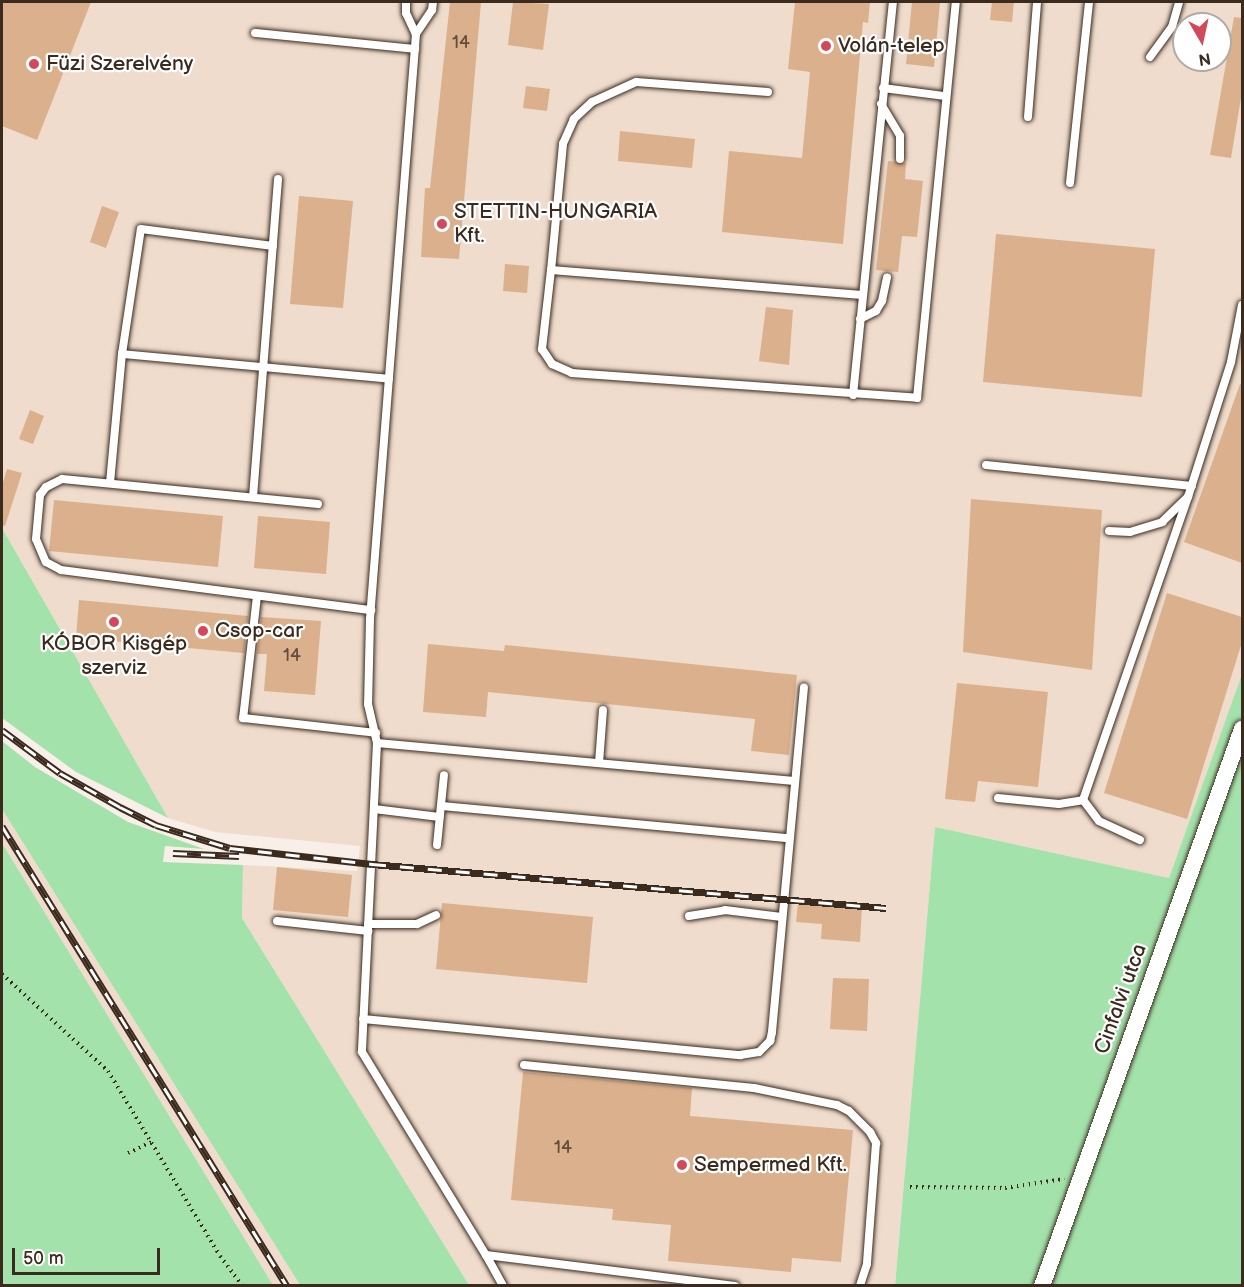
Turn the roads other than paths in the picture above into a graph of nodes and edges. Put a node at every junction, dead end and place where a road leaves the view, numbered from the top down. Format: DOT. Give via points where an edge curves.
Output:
graph roads {
  1 [pos="406,2"];
  2 [pos="433,2"];
  3 [pos="893,2"];
  4 [pos="956,2"];
  5 [pos="1037,2"];
  6 [pos="1089,2"];
  7 [pos="1179,2"];
  8 [pos="255,33"];
  9 [pos="416,34"];
  10 [pos="415,49"];
  11 [pos="1150,57"];
  12 [pos="883,88"];
  13 [pos="768,92"];
  14 [pos="945,96"];
  15 [pos="882,104"];
  16 [pos="1028,117"];
  17 [pos="900,159"];
  18 [pos="278,179"];
  19 [pos="1070,183"];
  20 [pos="273,246"];
  21 [pos="551,270"];
  22 [pos="887,278"];
  23 [pos="862,295"];
  24 [pos="1242,305"];
  25 [pos="860,319"];
  26 [pos="122,354"];
  27 [pos="263,370"];
  28 [pos="389,379"];
  29 [pos="853,394"];
  30 [pos="986,465"];
  31 [pos="110,483"];
  32 [pos="1192,486"];
  33 [pos="1188,497"];
  34 [pos="253,498"];
  35 [pos="318,504"];
  36 [pos="1109,531"];
  37 [pos="257,596"];
  38 [pos="371,610"];
  39 [pos="804,687"];
  40 [pos="603,710"];
  41 [pos="1242,729"];
  42 [pos="376,733"];
  43 [pos="377,743"];
  44 [pos="599,763"];
  45 [pos="444,774"];
  46 [pos="794,781"];
  47 [pos="998,798"];
  48 [pos="1083,800"];
  49 [pos="442,806"];
  50 [pos="374,809"];
  51 [pos="440,817"];
  52 [pos="789,838"];
  53 [pos="1140,840"];
  54 [pos="437,845"];
  55 [pos="436,915"];
  56 [pos="689,916"];
  57 [pos="782,917"];
  58 [pos="277,921"];
  59 [pos="368,927"];
  60 [pos="363,1019"];
  61 [pos="524,1065"];
  62 [pos="486,1255"];
  63 [pos="504,1286"];
  64 [pos="735,1286"];
  65 [pos="860,1286"];
  66 [pos="1042,1286"];
  1 -- 9 [label="lane" via="406,14"];
  2 -- 9 [label="lane"];
  3 -- 12 [label="lane"];
  4 -- 14 [label="lane"];
  5 -- 16 [label="lane"];
  6 -- 19 [label="lane"];
  7 -- 11 [label="lane" via="1172,27"];
  8 -- 10 [label="lane"];
  9 -- 10 [label="lane"];
  10 -- 28 [label="lane"];
  12 -- 14 [label="lane"];
  12 -- 15 [label="lane"];
  13 -- 21 [label="lane" via="636,82 592,102 574,119 563,144"];
  14 -- 29 [label="lane" via="917,398"];
  15 -- 17 [label="lane" via="900,136"];
  15 -- 23 [label="lane"];
  18 -- 20 [label="lane"];
  20 -- 26 [label="lane" via="141,229"];
  20 -- 27 [label="lane"];
  21 -- 23 [label="lane"];
  21 -- 29 [label="lane" via="542,349 552,364 572,373"];
  22 -- 25 [label="lane" via="876,311"];
  23 -- 25 [label="lane"];
  24 -- 32 [label="lane" via="1231,362"];
  25 -- 29 [label="lane"];
  26 -- 27 [label="lane"];
  26 -- 31 [label="lane"];
  27 -- 28 [label="lane"];
  27 -- 34 [label="lane"];
  28 -- 38 [label="lane"];
  30 -- 32 [label="lane"];
  31 -- 34 [label="lane"];
  31 -- 37 [label="lane" via="62,479 46,487 38,504 36,539 46,562 61,570"];
  32 -- 33 [label="lane"];
  33 -- 36 [label="lane" via="1162,522 1130,532"];
  33 -- 48 [label="lane"];
  34 -- 35 [label="lane"];
  37 -- 38 [label="lane"];
  37 -- 42 [label="lane" via="243,718"];
  38 -- 42 [label="lane" via="369,704"];
  39 -- 46 [label="lane"];
  40 -- 44 [label="lane"];
  41 -- 66 [label="street, Cinfalvi utca"];
  42 -- 43 [label="lane"];
  43 -- 44 [label="lane"];
  43 -- 50 [label="lane"];
  44 -- 46 [label="lane"];
  45 -- 49 [label="lane"];
  46 -- 52 [label="lane"];
  47 -- 48 [label="lane" via="1059,804"];
  48 -- 53 [label="lane" via="1099,821"];
  49 -- 51 [label="lane"];
  49 -- 52 [label="lane"];
  50 -- 51 [label="lane"];
  50 -- 59 [label="lane"];
  51 -- 54 [label="lane"];
  52 -- 57 [label="lane"];
  55 -- 59 [label="lane" via="417,924"];
  56 -- 57 [label="lane" via="725,910"];
  57 -- 60 [label="lane" via="772,1032 765,1048 750,1055"];
  58 -- 59 [label="lane"];
  59 -- 60 [label="lane"];
  60 -- 62 [label="lane" via="362,1045 367,1061"];
  61 -- 65 [label="lane" via="754,1088 837,1105 849,1111 876,1143 867,1264"];
  62 -- 63 [label="lane"];
  62 -- 64 [label="lane"];
}
